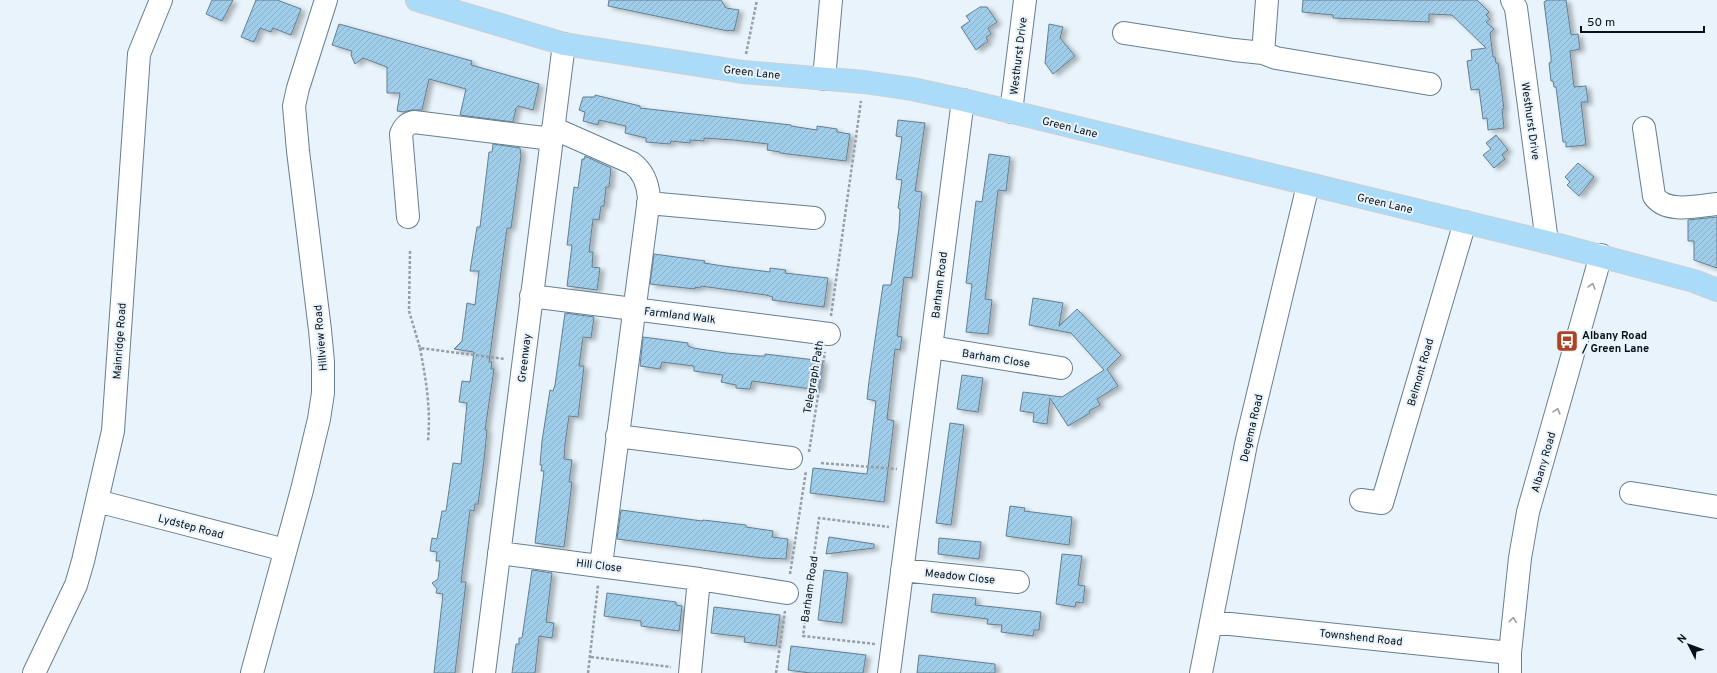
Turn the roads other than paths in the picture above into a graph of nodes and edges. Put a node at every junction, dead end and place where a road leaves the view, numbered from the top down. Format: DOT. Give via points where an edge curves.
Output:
graph roads {
  1 [pos="161,0"];
  2 [pos="326,0"];
  3 [pos="417,0"];
  4 [pos="831,0"];
  5 [pos="1025,0"];
  6 [pos="1266,0"];
  7 [pos="1512,0"];
  8 [pos="1124,33"];
  9 [pos="564,44"];
  10 [pos="1263,53"];
  11 [pos="824,79"];
  12 [pos="1430,84"];
  13 [pos="962,100"];
  14 [pos="1011,112"];
  15 [pos="1644,128"];
  16 [pos="552,134"];
  17 [pos="1308,185"];
  18 [pos="648,203"];
  19 [pos="1717,204"];
  20 [pos="408,217"];
  21 [pos="814,218"];
  22 [pos="1465,222"];
  23 [pos="1547,242"];
  24 [pos="1601,256"];
  25 [pos="1717,290"];
  26 [pos="531,296"];
  27 [pos="633,309"];
  28 [pos="829,334"];
  29 [pos="931,347"];
  30 [pos="1060,368"];
  31 [pos="617,436"];
  32 [pos="802,460"];
  33 [pos="1631,493"];
  34 [pos="1361,500"];
  35 [pos="97,501"];
  36 [pos="1717,507"];
  37 [pos="285,550"];
  38 [pos="499,553"];
  39 [pos="600,564"];
  40 [pos="902,570"];
  41 [pos="699,578"];
  42 [pos="1018,582"];
  43 [pos="787,593"];
  44 [pos="1212,622"];
  45 [pos="1510,663"];
  46 [pos="690,671"];
  47 [pos="34,673"];
  48 [pos="252,673"];
  49 [pos="484,673"];
  50 [pos="889,673"];
  51 [pos="1201,673"];
  1 -- 35 [label="street, Mainridge Road" via="139,54 114,431"];
  2 -- 37 [label="street, Hillview Road" via="294,106 320,330 322,393 317,426"];
  3 -- 9 [label="main road, Green Lane"];
  4 -- 11 [label="street"];
  5 -- 14 [label="street, Westhurst Drive"];
  6 -- 10 [label="street"];
  7 -- 23 [label="street, Westhurst Drive" via="1516,8"];
  8 -- 10 [label="street"];
  9 -- 11 [label="main road, Green Lane" via="743,72"];
  9 -- 16 [label="street, Greenway"];
  10 -- 12 [label="street" via="1276,58"];
  11 -- 13 [label="main road, Green Lane" via="912,89"];
  13 -- 14 [label="main road, Green Lane"];
  13 -- 29 [label="street, Barham Road"];
  14 -- 17 [label="main road, Green Lane"];
  15 -- 19 [label="street" via="1654,196 1657,200 1673,207"];
  16 -- 18 [label="street" via="632,163 639,168 648,186"];
  16 -- 20 [label="street" via="408,123 402,134"];
  16 -- 26 [label="street, Greenway"];
  17 -- 22 [label="main road, Green Lane"];
  17 -- 44 [label="street, Degema Road" via="1246,444"];
  18 -- 21 [label="street"];
  18 -- 27 [label="street"];
  22 -- 23 [label="main road, Green Lane"];
  22 -- 34 [label="street, Belmont Road" via="1382,503"];
  23 -- 24 [label="main road, Green Lane"];
  24 -- 25 [label="main road, Green Lane" via="1694,281"];
  45 -- 24 [label="street, Albany Road, one-way" via="1520,558 1528,512"];
  26 -- 27 [label="street, Farmland Walk"];
  26 -- 38 [label="street, Greenway"];
  27 -- 28 [label="street, Farmland Walk"];
  27 -- 31 [label="street"];
  29 -- 30 [label="street, Barham Close"];
  29 -- 40 [label="street, Barham Road"];
  31 -- 32 [label="street"];
  31 -- 39 [label="street"];
  33 -- 36 [label="street"];
  35 -- 37 [label="street, Lydstep Road"];
  35 -- 47 [label="street, Mainridge Road" via="76,585"];
  37 -- 48 [label="street, Hillview Road"];
  38 -- 39 [label="street, Hill Close"];
  38 -- 49 [label="street, Greenway"];
  39 -- 41 [label="street, Hill Close"];
  40 -- 42 [label="street, Meadow Close"];
  40 -- 50 [label="street, Barham Road"];
  41 -- 43 [label="street, Hill Close"];
  41 -- 46 [label="street"];
  44 -- 45 [label="street, Townshend Road"];
  44 -- 51 [label="street, Degema Road"];
}
